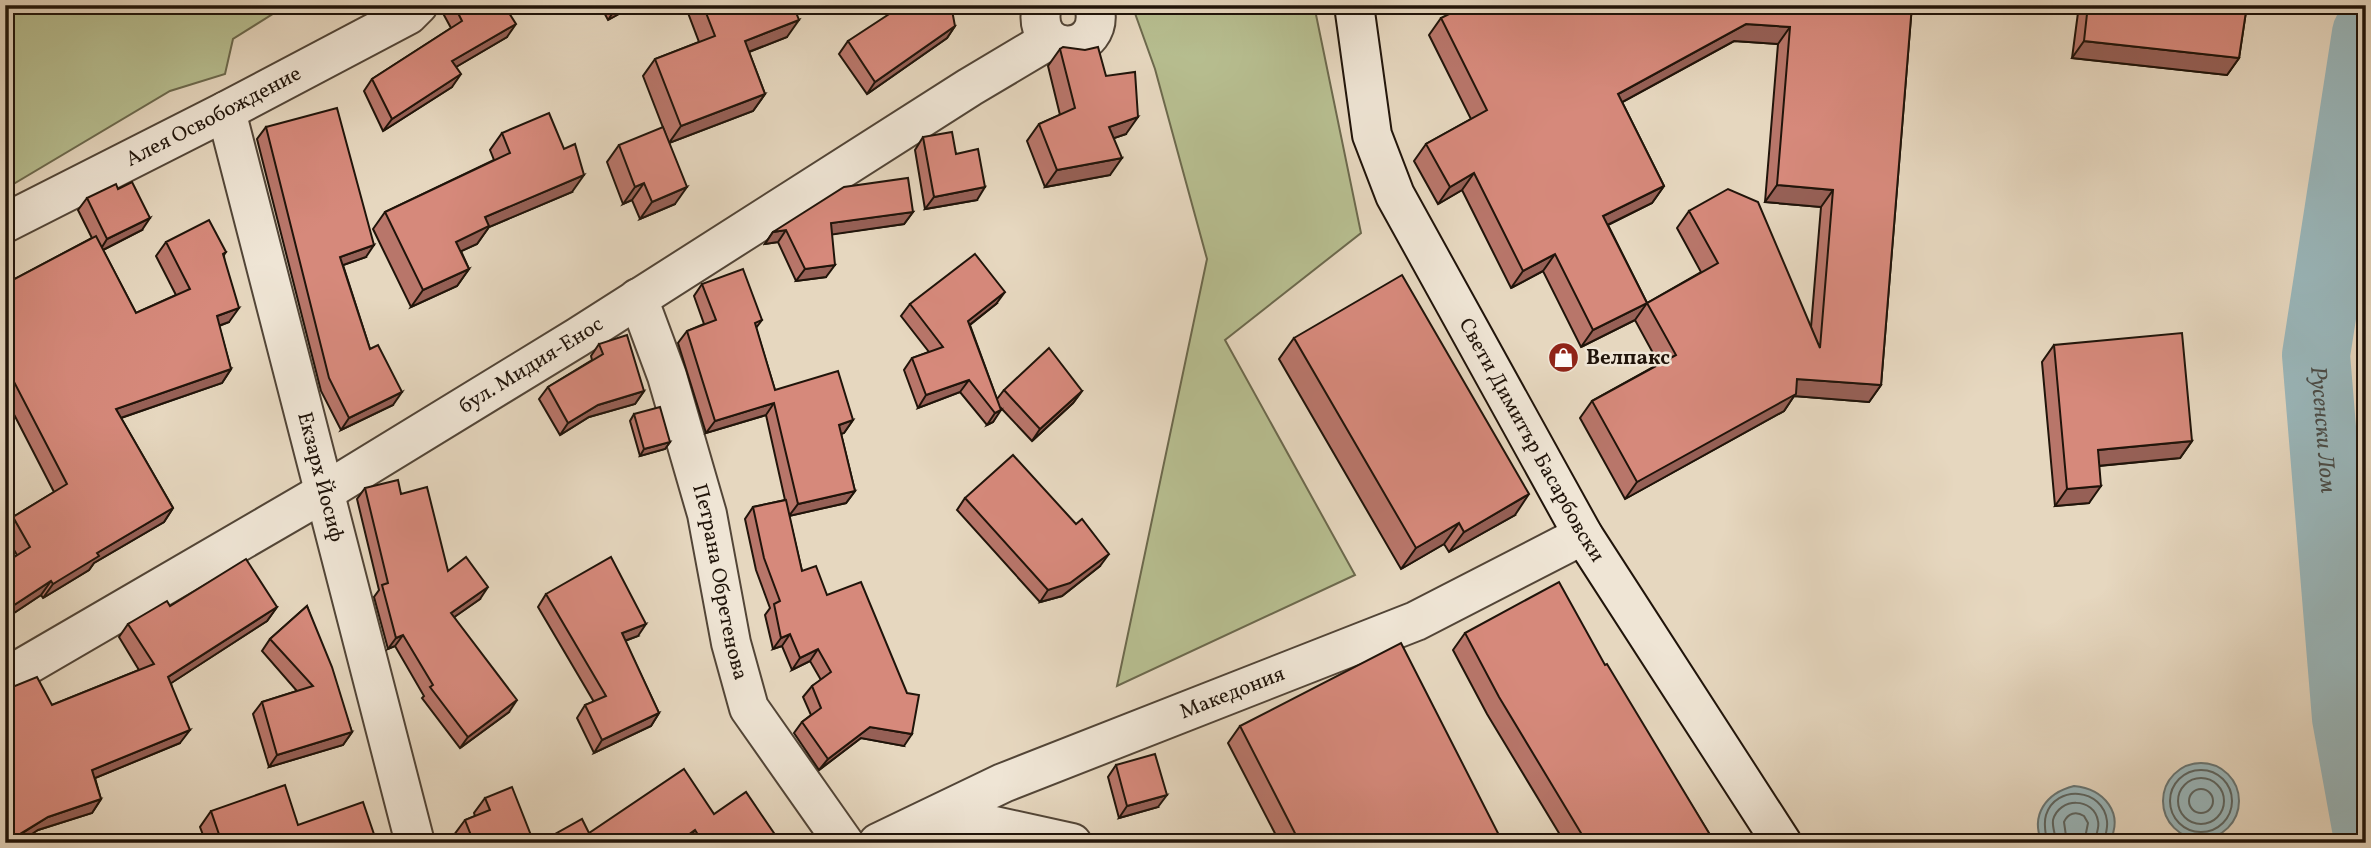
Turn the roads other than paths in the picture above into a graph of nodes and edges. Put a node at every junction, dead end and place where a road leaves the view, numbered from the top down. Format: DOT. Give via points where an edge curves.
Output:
graph roads {
  1 [pos="418,5"];
  2 [pos="1094,5"];
  3 [pos="1354,5"];
  4 [pos="1046,22"];
  5 [pos="226,111"];
  6 [pos="5,223"];
  7 [pos="638,298"];
  8 [pos="323,492"];
  9 [pos="1583,535"];
  10 [pos="5,678"];
  11 [pos="940,814"];
  12 [pos="415,843"];
  13 [pos="844,843"];
  14 [pos="878,843"];
  15 [pos="1072,843"];
  16 [pos="1782,843"];
  1 -- 5 [label="street, Алея Освобождение" via="408,15"];
  2 -- 4 [label="street" via="1094,29 1077,45 1058,45"];
  3 -- 9 [label="street, Свети Димитър Басарбовски" via="1373,135 1395,195"];
  4 -- 7 [label="street, бул. Мидия-Енос" via="970,87"];
  5 -- 6 [label="street, Алея Освобождение"];
  5 -- 8 [label="street, Екзарх Йосиф"];
  7 -- 8 [label="street, бул. Мидия-Енос"];
  7 -- 13 [label="street, Петрана Обретенова" via="667,376 707,514 731,643 749,708"];
  8 -- 10 [label="street, бул. Мидия-Енос"];
  8 -- 12 [label="street, Екзарх Йосиф"];
  9 -- 11 [label="street, Македония" via="1416,621 1003,783"];
  9 -- 16 [label="street, Свети Димитър Басарбовски"];
  11 -- 14 [label="street, Македония"];
  11 -- 15 [label="street"];
}
